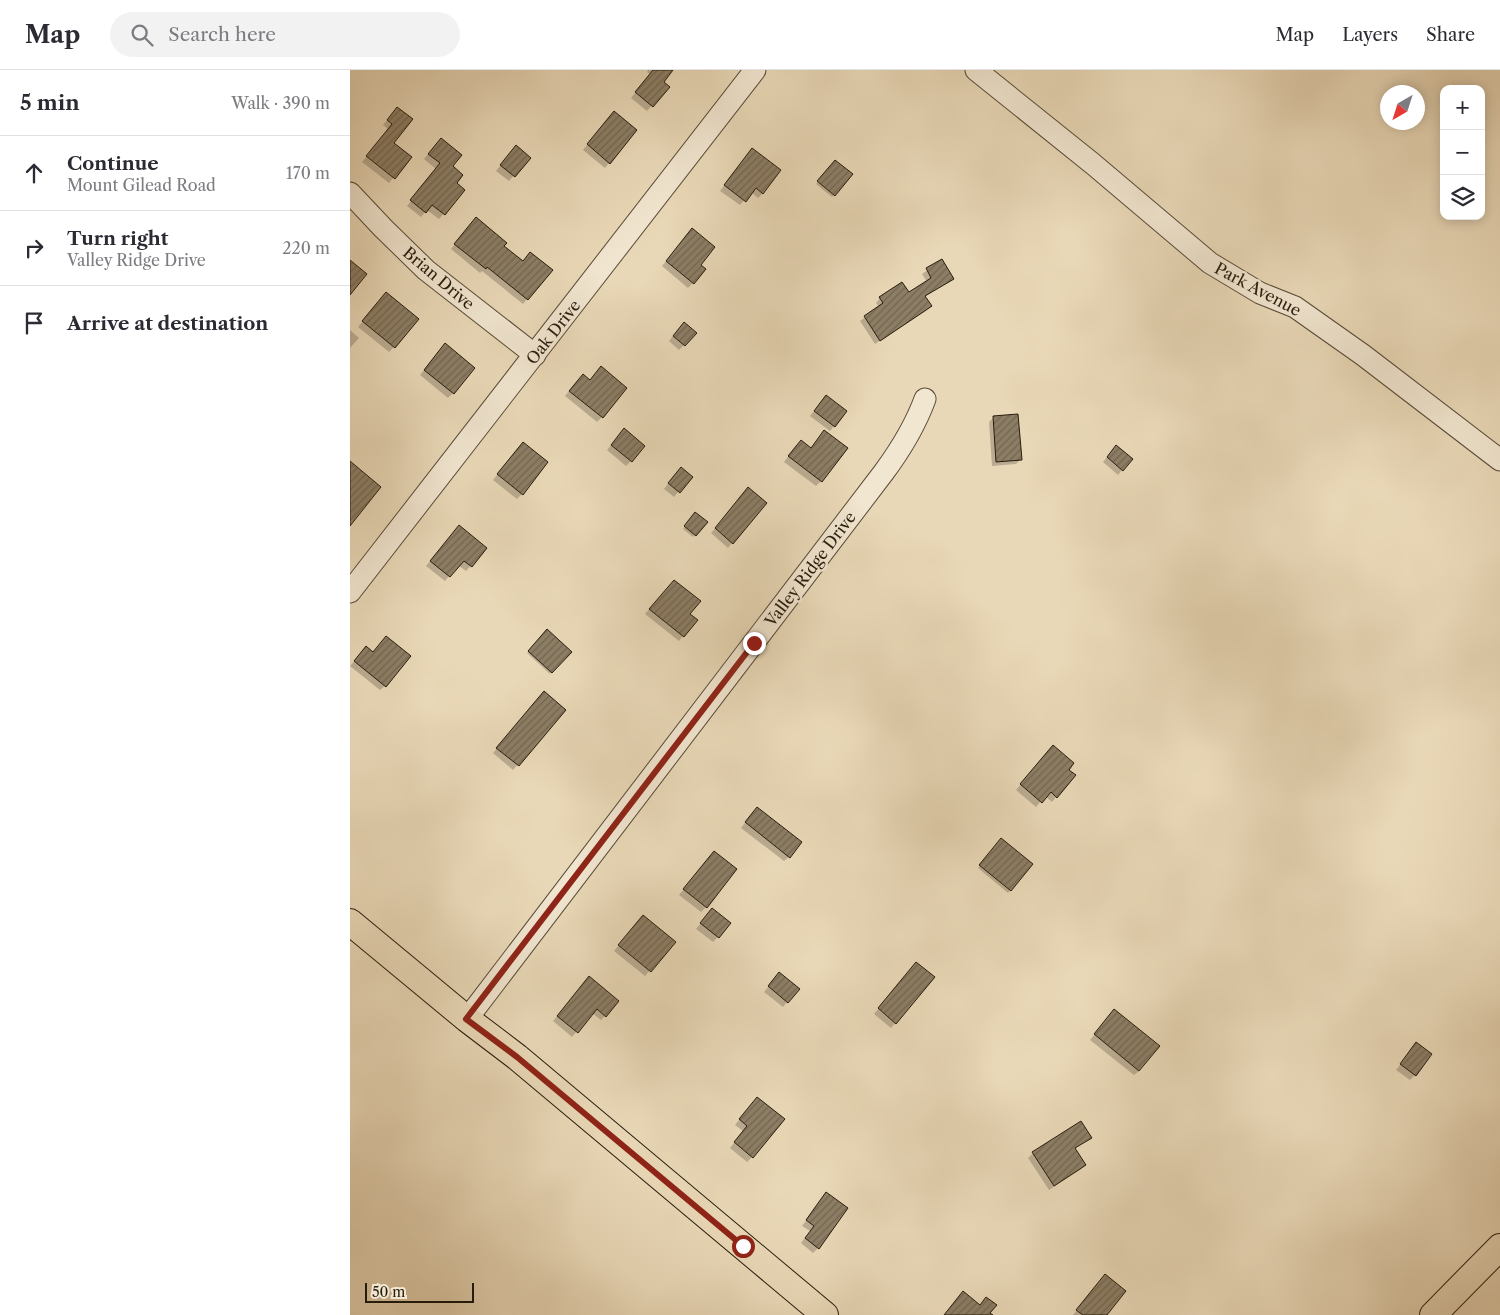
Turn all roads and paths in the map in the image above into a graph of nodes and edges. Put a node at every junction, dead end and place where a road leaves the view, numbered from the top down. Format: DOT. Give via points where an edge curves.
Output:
graph roads {
  1 [pos="755,70"];
  2 [pos="976,70"];
  3 [pos="350,193"];
  4 [pos="535,355"];
  5 [pos="925,399"];
  6 [pos="1500,460"];
  7 [pos="350,592"];
  8 [pos="350,922"];
  9 [pos="466,1019"];
  10 [pos="1500,1247"];
  11 [pos="825,1315"];
  12 [pos="1433,1315"];
  1 -- 4 [label="street, Oak Drive"];
  2 -- 6 [label="street, Park Avenue" via="1094,164 1210,263 1260,293 1295,306"];
  3 -- 4 [label="street, Brian Drive" via="426,270"];
  4 -- 7 [label="street, Oak Drive"];
  5 -- 9 [label="street, Valley Ridge Drive" via="904,444 884,472"];
  8 -- 9 [label="main road"];
  9 -- 11 [label="main road" via="517,1057"];
  10 -- 12 [label="main road"];
}
